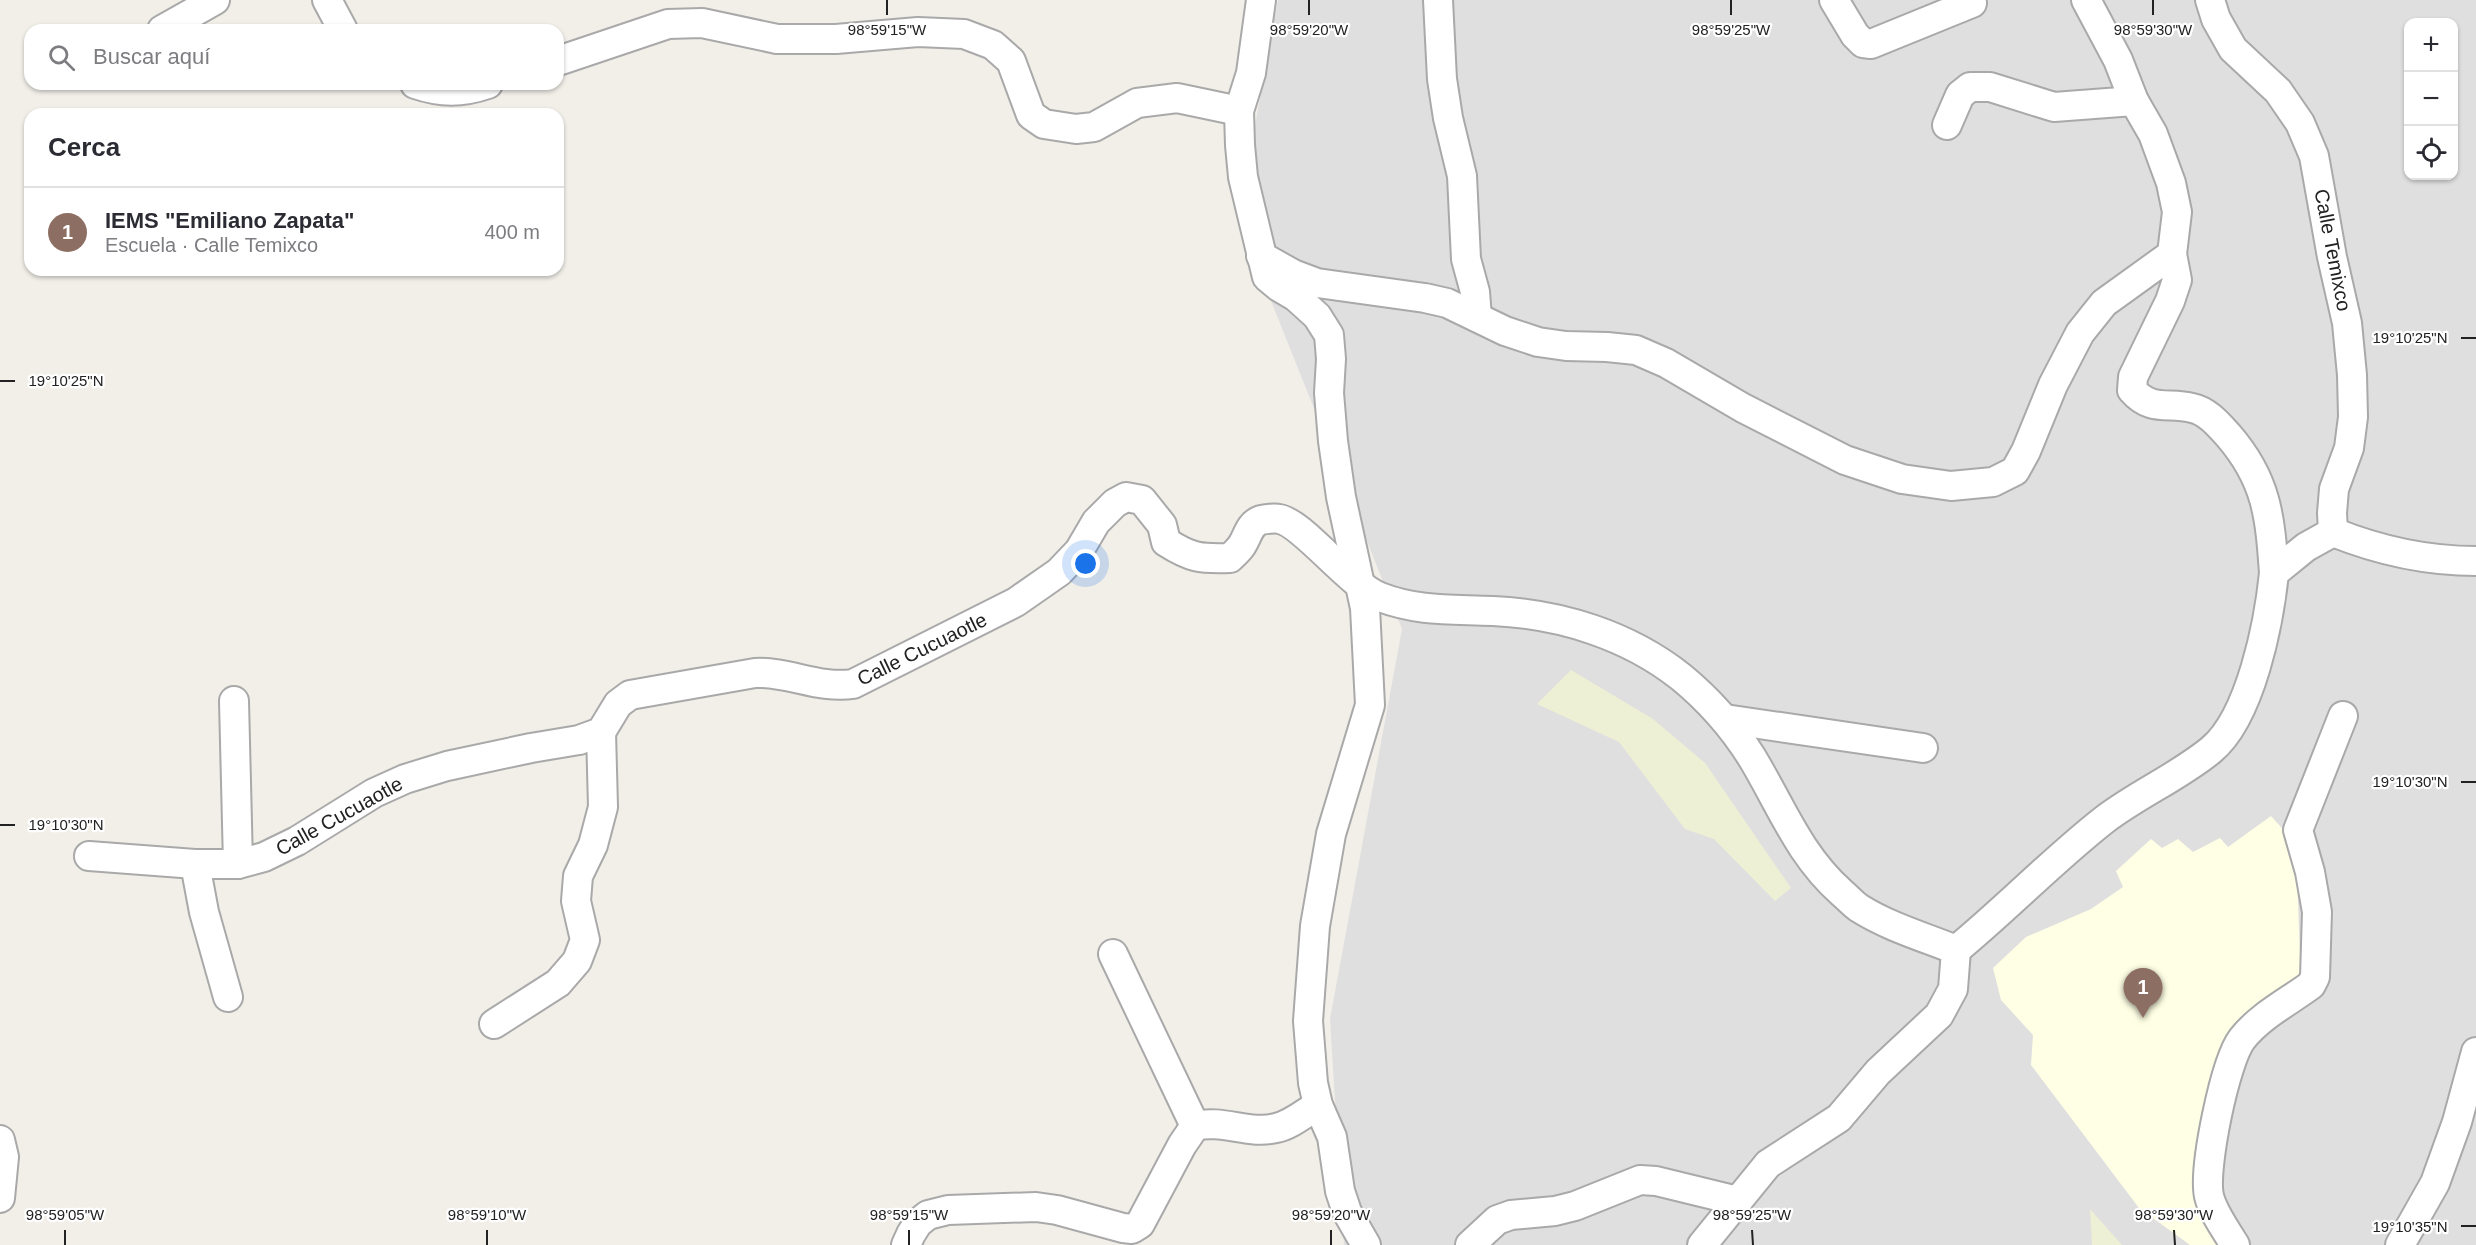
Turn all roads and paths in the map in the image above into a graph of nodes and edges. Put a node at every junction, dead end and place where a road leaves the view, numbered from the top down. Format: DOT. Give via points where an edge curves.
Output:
graph roads {
  1 [pos="215,0"];
  2 [pos="327,0"];
  3 [pos="1261,0"];
  4 [pos="1438,0"];
  5 [pos="1834,0"];
  6 [pos="2086,0"];
  7 [pos="2210,0"];
  8 [pos="1972,3"];
  9 [pos="173,24"];
  10 [pos="340,24"];
  11 [pos="564,59"];
  12 [pos="433,90"];
  13 [pos="470,90"];
  14 [pos="2134,101"];
  15 [pos="1239,111"];
  16 [pos="1947,125"];
  17 [pos="2172,254"];
  18 [pos="1261,255"];
  19 [pos="1477,317"];
  20 [pos="2333,532"];
  21 [pos="2476,561"];
  22 [pos="2274,573"];
  23 [pos="1359,585"];
  24 [pos="234,701"];
  25 [pos="2343,716"];
  26 [pos="1725,719"];
  27 [pos="601,732"];
  28 [pos="1923,748"];
  29 [pos="89,856"];
  30 [pos="195,864"];
  31 [pos="238,864"];
  32 [pos="1956,950"];
  33 [pos="1113,954"];
  34 [pos="228,997"];
  35 [pos="494,1024"];
  36 [pos="2476,1052"];
  37 [pos="1318,1105"];
  38 [pos="1195,1126"];
  39 [pos="0,1140"];
  40 [pos="0,1198"];
  41 [pos="1738,1201"];
  42 [pos="906,1245"];
  43 [pos="1365,1245"];
  44 [pos="1470,1245"];
  45 [pos="1702,1245"];
  46 [pos="2235,1245"];
  47 [pos="2400,1245"];
  1 -- 9 [label="street"];
  2 -- 10 [label="street"];
  3 -- 15 [label="street" via="1251,73"];
  4 -- 19 [label="street" via="1442,79 1462,176 1466,259"];
  5 -- 8 [label="street" via="1855,35 1863,43 1871,44"];
  6 -- 14 [label="street" via="2118,60"];
  7 -- 20 [label="street, Calle Temixco" via="2233,49 2278,91 2300,123 2314,156 2347,322 2352,375 2353,417 2349,448 2334,489"];
  11 -- 15 [label="street" via="668,24 702,23 777,39 918,32 964,34 993,45 1011,61 1031,115 1044,124 1076,129 1094,127 1137,103 1177,98"];
  12 -- 13 [label="street"];
  14 -- 16 [label="street" via="2054,107 1990,87 1970,87 1960,95"];
  14 -- 17 [label="street" via="2153,134 2171,183 2177,212"];
  15 -- 18 [label="street" via="1243,177"];
  17 -- 19 [label="street" via="2104,303 2080,333 2014,471 1993,482 1951,486 1902,479 1845,460 1636,350 1538,342"];
  17 -- 22 [label="street" via="2177,280 2133,377 2132,390 2141,400 2194,408 2210,417 2241,450 2267,504"];
  18 -- 19 [label="street" via="1317,283 1425,298"];
  18 -- 23 [label="street" via="1267,277 1317,316 1329,335 1333,441"];
  20 -- 21 [label="street" via="2394,553 2444,561"];
  20 -- 22 [label="street" via="2306,547"];
  22 -- 32 [label="street" via="2259,654 2226,735 2192,764 2106,819"];
  23 -- 26 [label="street" via="1380,597 1427,610 1493,611 1574,622 1639,651 1680,676"];
  23 -- 27 [label="street, Calle Cucuaotle" via="1296,527 1281,519 1260,520 1230,558 1205,559 1186,555 1166,542 1162,525 1142,500 1126,497 1096,522 1079,551 1059,572 1016,602 877,674 853,684 823,686 773,672 755,673 646,690 618,704"];
  23 -- 37 [label="street" via="1365,608 1370,705 1331,834 1315,926 1308,1021"];
  24 -- 31 [label="street"];
  25 -- 46 [label="street" via="2298,830 2317,912 2315,977 2311,985 2262,1020 2241,1041 2216,1121 2208,1169 2210,1197"];
  26 -- 28 [label="street"];
  26 -- 32 [label="street" via="1794,834 1827,880 1858,907 1900,929"];
  27 -- 31 [label="street, Calle Cucuaotle" via="405,779 374,793 297,841"];
  27 -- 35 [label="street" via="603,807 593,845 578,876 576,901 585,940 577,961 558,983"];
  29 -- 30 [label="street, Calle Cucuaotle"];
  30 -- 31 [label="street, Calle Cucuaotle"];
  30 -- 34 [label="street"];
  32 -- 41 [label="street" via="1953,989 1939,1015 1878,1071 1839,1118 1768,1164"];
  33 -- 38 [label="street"];
  36 -- 47 [label="street" via="2435,1183"];
  37 -- 38 [label="street" via="1276,1128 1207,1123"];
  37 -- 43 [label="street" via="1332,1137 1343,1202"];
  38 -- 42 [label="street" via="1140,1224 1132,1229 1035,1207 948,1210 928,1215 918,1223"];
  39 -- 40 [label="street" via="4,1157"];
  41 -- 44 [label="street" via="1656,1180 1640,1180 1575,1206 1497,1220"];
  41 -- 45 [label="street"];
}
